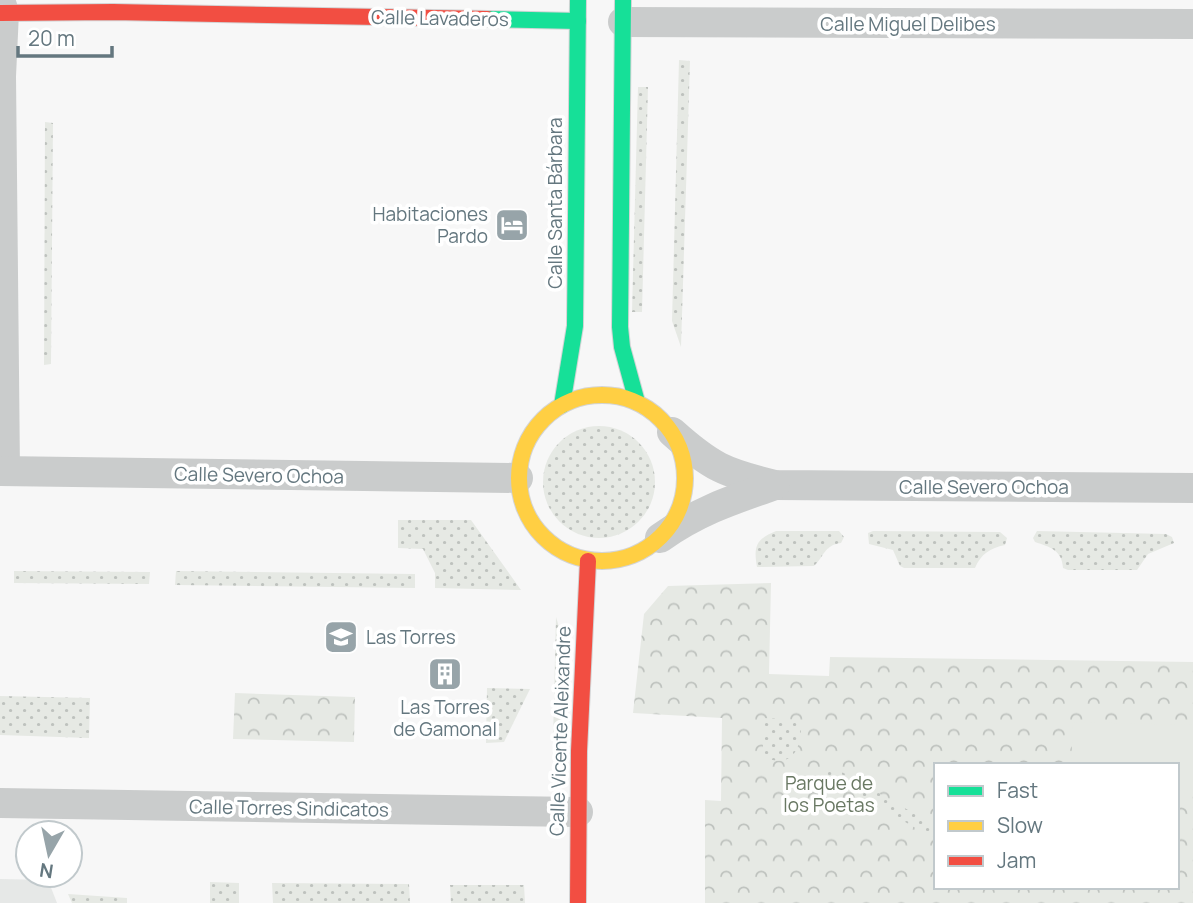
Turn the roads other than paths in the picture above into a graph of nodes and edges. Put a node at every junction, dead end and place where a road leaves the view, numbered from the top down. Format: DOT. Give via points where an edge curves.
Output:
graph roads {
  1 [pos="54,0"];
  2 [pos="578,0"];
  3 [pos="8,6"];
  4 [pos="416,9"];
  5 [pos="623,11"];
  6 [pos="93,12"];
  7 [pos="578,20"];
  8 [pos="1193,24"];
  9 [pos="637,402"];
  10 [pos="562,405"];
  11 [pos="672,432"];
  12 [pos="2,471"];
  13 [pos="517,478"];
  14 [pos="775,485"];
  15 [pos="1193,488"];
  16 [pos="660,538"];
  17 [pos="588,561"];
  18 [pos="0,803"];
  19 [pos="578,812"];
  20 [pos="578,903"];
  1 -- 6 [label="street, Calle Lavaderos" via="68,10"];
  2 -- 7 [label="main road, Calle Santa Bárbara"];
  3 -- 6 [label="main road, Calle Lavaderos"];
  3 -- 12 [label="street" via="1,89"];
  4 -- 6 [label="main road, Calle Lavaderos"];
  4 -- 7 [label="main road, Calle Lavaderos"];
  5 -- 8 [label="street, Calle Miguel Delibes"];
  5 -- 9 [label="main road" via="620,327"];
  7 -- 10 [label="main road, Calle Santa Bárbara" via="575,326"];
  9 -- 10 [label="main road" via="598,395"];
  9 -- 11 [label="main road"];
  10 -- 13 [label="main road" via="530,436"];
  11 -- 14 [label="street, Calle Severo Ochoa" via="721,470"];
  11 -- 16 [label="main road" via="683,459 685,484 678,512"];
  12 -- 13 [label="street, Calle Severo Ochoa"];
  13 -- 17 [label="main road" via="523,506 544,540"];
  14 -- 15 [label="street, Calle Severo Ochoa"];
  14 -- 16 [label="street, Calle Severo Ochoa" via="707,509"];
  16 -- 17 [label="main road" via="631,557"];
  17 -- 19 [label="main road, Calle Vicente Aleixandre"];
  18 -- 19 [label="street, Calle Torres Sindicatos"];
  19 -- 20 [label="main road, Calle Vicente Aleixandre"];
}
